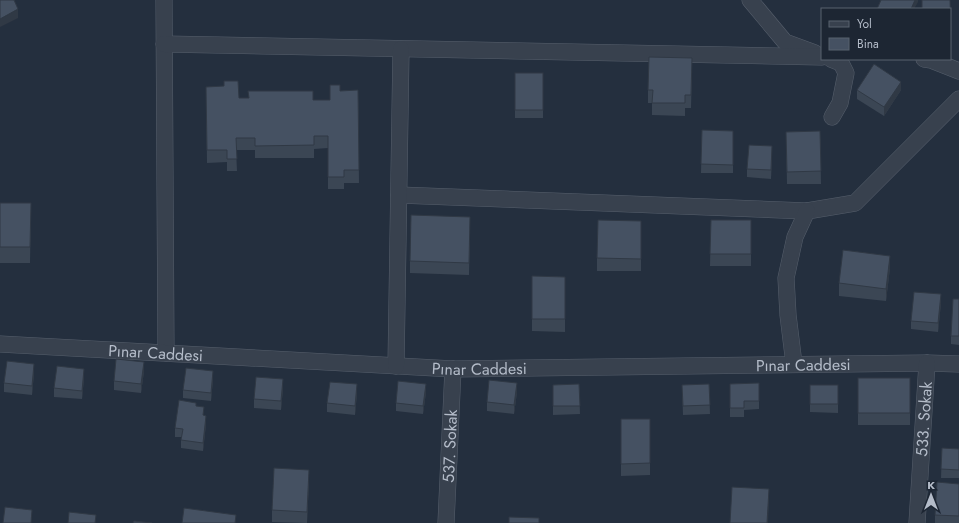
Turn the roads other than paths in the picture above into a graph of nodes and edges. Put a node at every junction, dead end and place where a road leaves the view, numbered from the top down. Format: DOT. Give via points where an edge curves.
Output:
graph roads {
  1 [pos="164,0"];
  2 [pos="750,0"];
  3 [pos="164,44"];
  4 [pos="401,49"];
  5 [pos="821,56"];
  6 [pos="821,56"];
  7 [pos="834,60"];
  8 [pos="931,60"];
  9 [pos="959,71"];
  10 [pos="959,100"];
  11 [pos="832,117"];
  12 [pos="399,195"];
  13 [pos="807,211"];
  14 [pos="0,344"];
  15 [pos="166,354"];
  16 [pos="927,363"];
  17 [pos="794,364"];
  18 [pos="959,364"];
  19 [pos="396,366"];
  20 [pos="453,369"];
  21 [pos="446,523"];
  22 [pos="917,523"];
  1 -- 3 [label="street"];
  2 -- 5 [label="street" via="785,42"];
  3 -- 4 [label="street"];
  3 -- 15 [label="street"];
  4 -- 6 [label="street"];
  4 -- 12 [label="street"];
  7 -- 11 [label="street" via="841,63 846,73 840,103"];
  8 -- 9 [label="street"];
  10 -- 13 [label="street" via="855,203"];
  12 -- 13 [label="street"];
  12 -- 19 [label="street"];
  13 -- 17 [label="street" via="795,237 786,278"];
  14 -- 15 [label="street, Pınar Caddesi"];
  15 -- 19 [label="street, Pınar Caddesi"];
  16 -- 17 [label="street, Pınar Caddesi"];
  16 -- 18 [label="street, Pınar Caddesi"];
  16 -- 22 [label="street, 533. Sokak"];
  17 -- 20 [label="street, Pınar Caddesi"];
  19 -- 20 [label="street, Pınar Caddesi"];
  20 -- 21 [label="street, 537. Sokak"];
}
